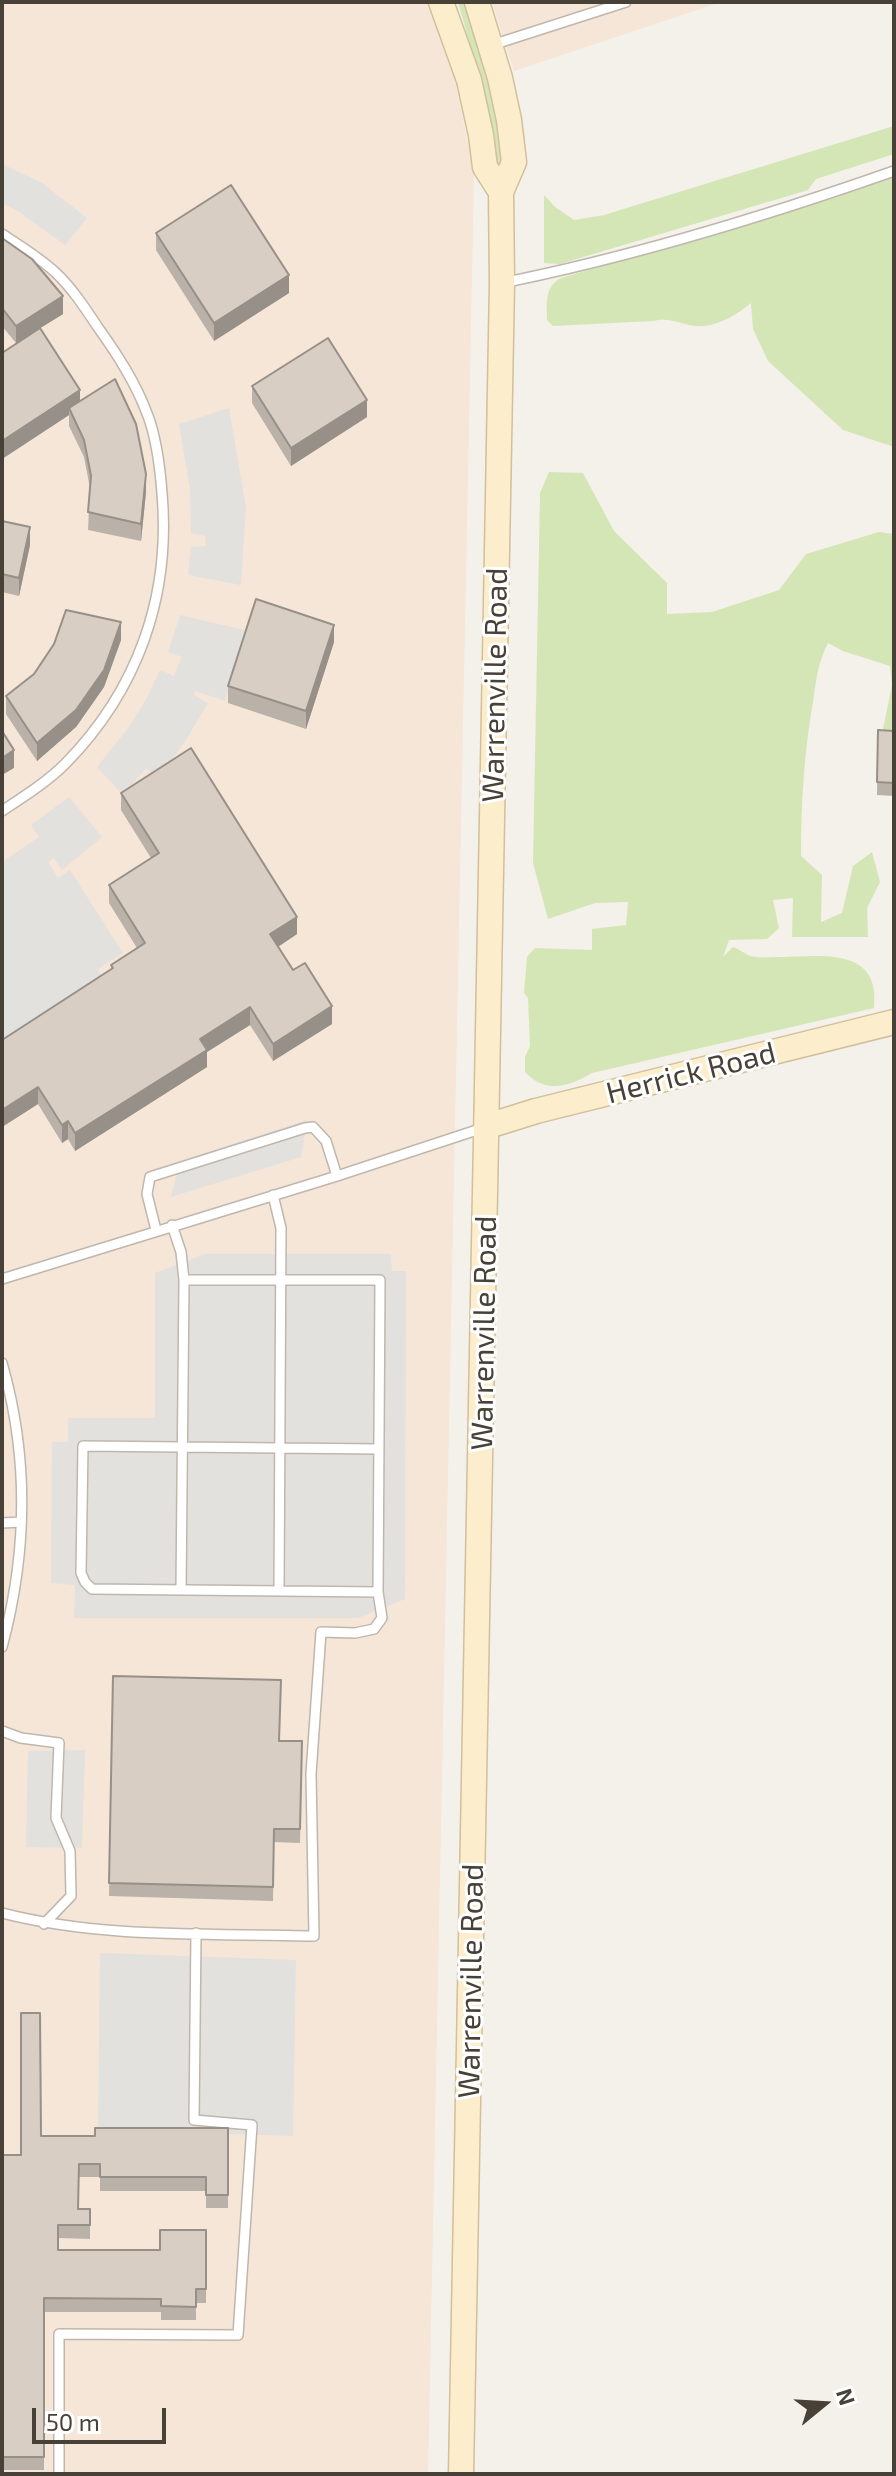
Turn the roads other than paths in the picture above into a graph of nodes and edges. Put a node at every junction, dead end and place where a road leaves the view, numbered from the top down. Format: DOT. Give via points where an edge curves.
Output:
graph roads {
  1 [pos="441,2"];
  2 [pos="477,2"];
  3 [pos="626,2"];
  4 [pos="492,45"];
  5 [pos="894,171"];
  6 [pos="501,192"];
  7 [pos="2,234"];
  8 [pos="502,283"];
  9 [pos="2,811"];
  10 [pos="894,1022"];
  11 [pos="488,1126"];
  12 [pos="337,1176"];
  13 [pos="273,1195"];
  14 [pos="172,1225"];
  15 [pos="156,1230"];
  16 [pos="2,1279"];
  17 [pos="184,1280"];
  18 [pos="281,1280"];
  19 [pos="2,1363"];
  20 [pos="182,1448"];
  21 [pos="280,1449"];
  22 [pos="379,1449"];
  23 [pos="21,1522"];
  24 [pos="2,1523"];
  25 [pos="181,1590"];
  26 [pos="279,1591"];
  27 [pos="378,1592"];
  28 [pos="2,1647"];
  29 [pos="2,1731"];
  30 [pos="2,1913"];
  31 [pos="44,1924"];
  32 [pos="196,1933"];
  33 [pos="59,2474"];
  34 [pos="461,2474"];
  1 -- 6 [label="main road, Warrenville Road" via="469,80 485,167"];
  2 -- 4 [label="main road, Warrenville Road"];
  3 -- 4 [label="lane"];
  4 -- 6 [label="main road, Warrenville Road" via="514,162"];
  5 -- 8 [label="lane" via="608,260"];
  6 -- 8 [label="main road, Warrenville Road"];
  7 -- 9 [label="lane" via="57,274 135,386 160,462 164,515 159,591 138,659 91,733 64,764"];
  8 -- 11 [label="main road, Warrenville Road"];
  10 -- 11 [label="main road, Herrick Road"];
  11 -- 12 [label="lane"];
  11 -- 34 [label="main road, Warrenville Road"];
  12 -- 13 [label="lane"];
  12 -- 15 [label="lane" via="326,1141 313,1127 305,1128 150,1177 147,1194"];
  13 -- 14 [label="lane"];
  13 -- 18 [label="lane" via="281,1228"];
  14 -- 15 [label="lane"];
  14 -- 17 [label="lane"];
  15 -- 16 [label="lane"];
  17 -- 18 [label="lane"];
  17 -- 20 [label="lane"];
  18 -- 21 [label="lane"];
  18 -- 22 [label="lane" via="380,1280"];
  19 -- 23 [label="lane" via="18,1437"];
  20 -- 21 [label="lane"];
  20 -- 25 [label="lane"];
  20 -- 25 [label="lane" via="83,1446 81,1573 92,1589"];
  21 -- 22 [label="lane"];
  21 -- 26 [label="lane"];
  22 -- 27 [label="lane"];
  23 -- 24 [label="lane"];
  23 -- 28 [label="lane" via="13,1607"];
  25 -- 26 [label="lane"];
  26 -- 27 [label="lane"];
  27 -- 32 [label="lane" via="382,1618 374,1629 321,1632 311,1774 314,1936"];
  29 -- 31 [label="lane" via="59,1743 56,1818 70,1851 71,1896"];
  30 -- 31 [label="lane"];
  31 -- 32 [label="lane"];
  32 -- 33 [label="lane" via="194,2120 252,2125 238,2335 59,2334"];
}
